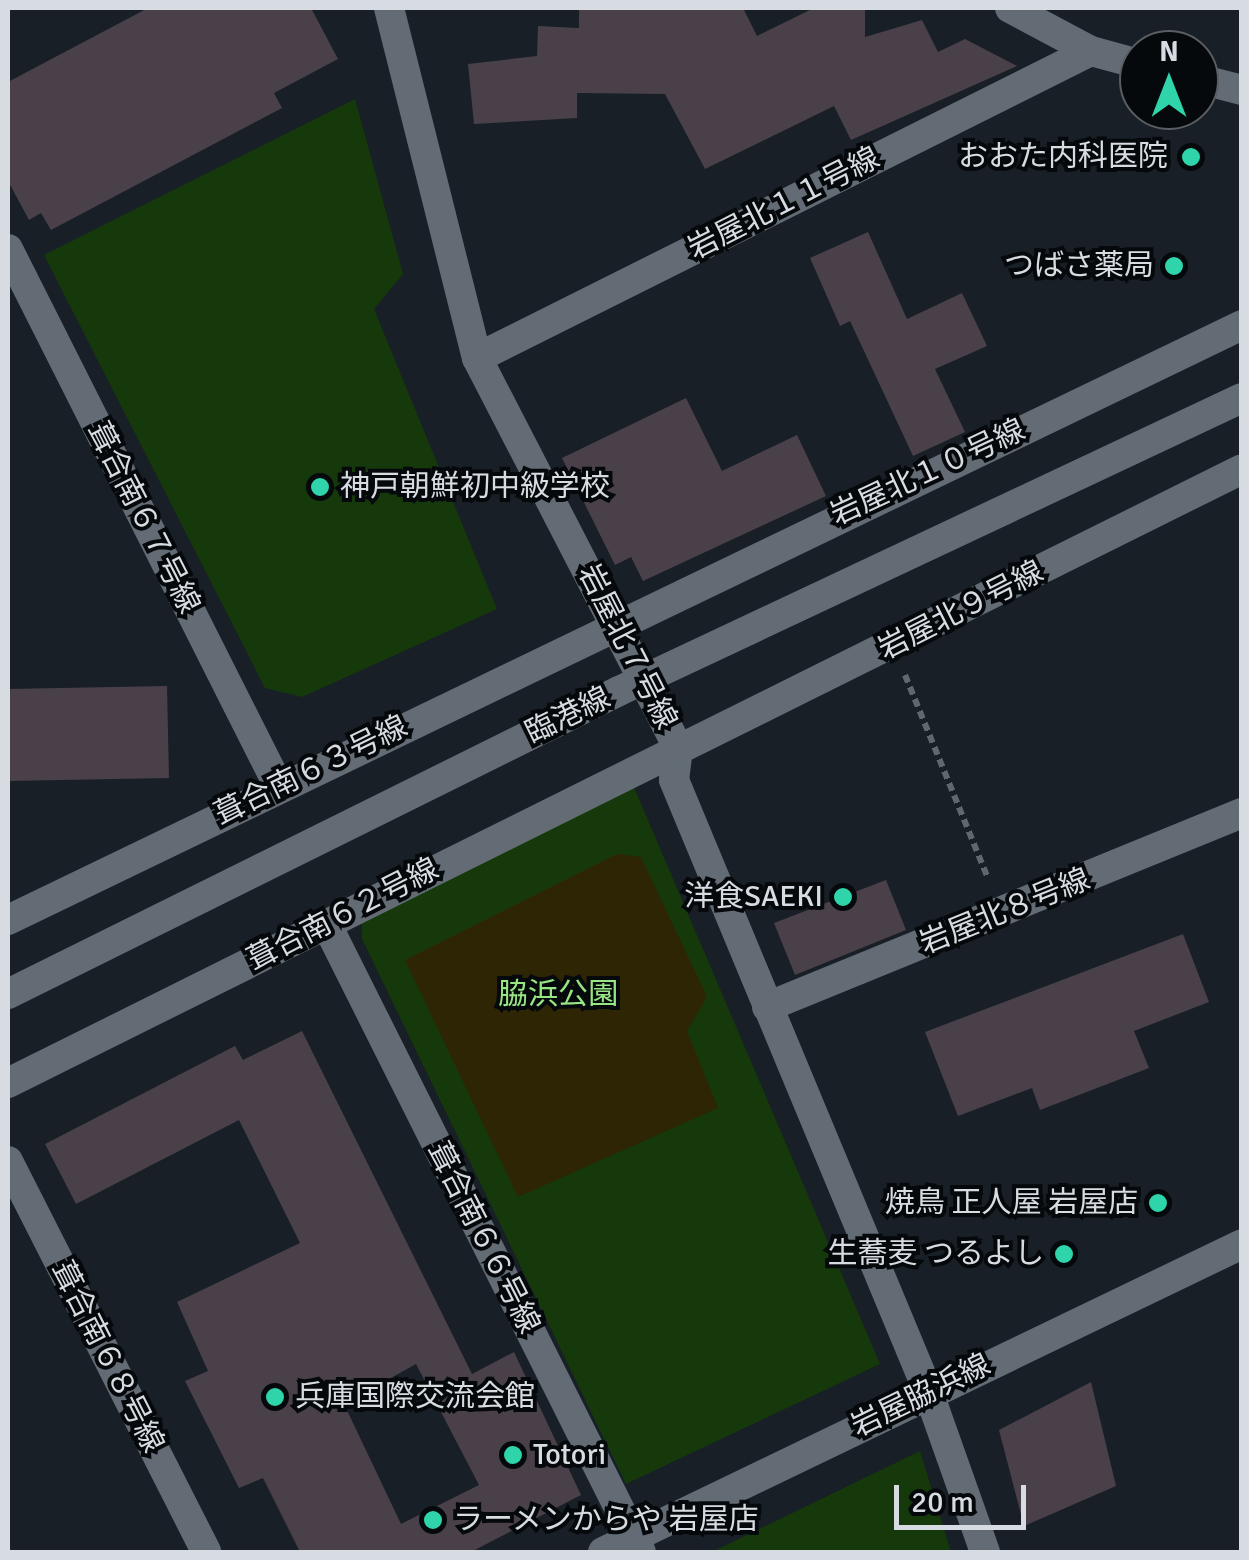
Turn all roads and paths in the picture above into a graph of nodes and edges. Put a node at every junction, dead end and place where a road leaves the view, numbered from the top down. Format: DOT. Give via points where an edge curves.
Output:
graph roads {
  1 [pos="389,8"];
  2 [pos="1010,8"];
  3 [pos="1091,51"];
  4 [pos="1119,59"];
  5 [pos="8,249"];
  6 [pos="1242,325"];
  7 [pos="477,358"];
  8 [pos="1242,398"];
  9 [pos="1242,469"];
  10 [pos="616,622"];
  11 [pos="900,662"];
  12 [pos="678,748"];
  13 [pos="278,787"];
  14 [pos="1242,813"];
  15 [pos="986,876"];
  16 [pos="8,920"];
  17 [pos="326,923"];
  18 [pos="8,994"];
  19 [pos="767,1007"];
  20 [pos="8,1083"];
  21 [pos="8,1161"];
  22 [pos="1242,1244"];
  23 [pos="928,1391"];
  24 [pos="637,1545"];
  25 [pos="206,1552"];
  26 [pos="603,1552"];
  27 [pos="985,1552"];
  1 -- 7 [label="street, 岩屋北７号線"];
  2 -- 3 [label="street"];
  3 -- 4 [label="street"];
  3 -- 7 [label="street, 岩屋北１１号線"];
  5 -- 13 [label="street, 葺合南６７号線"];
  6 -- 10 [label="street, 岩屋北１０号線"];
  7 -- 10 [label="street, 岩屋北７号線"];
  8 -- 18 [label="street, 臨港線" via="618,691"];
  9 -- 12 [label="street, 岩屋北９号線"];
  10 -- 12 [label="street, 岩屋北７号線"];
  10 -- 13 [label="street, 葺合南６３号線"];
  11 -- 15 [label="path"];
  12 -- 17 [label="street, 葺合南６２号線"];
  12 -- 19 [label="street, 岩屋北７号線" via="674,780"];
  13 -- 16 [label="street, 葺合南６３号線"];
  14 -- 19 [label="street, 岩屋北８号線"];
  17 -- 20 [label="street, 葺合南６２号線"];
  17 -- 24 [label="street, 葺合南６６号線"];
  19 -- 23 [label="street, 岩屋北７号線"];
  21 -- 25 [label="street, 葺合南６８号線"];
  22 -- 23 [label="street, 岩屋脇浜線"];
  23 -- 24 [label="street, 岩屋脇浜線"];
  23 -- 27 [label="street, 岩屋北７号線"];
  24 -- 26 [label="street, 岩屋脇浜線"];
}
